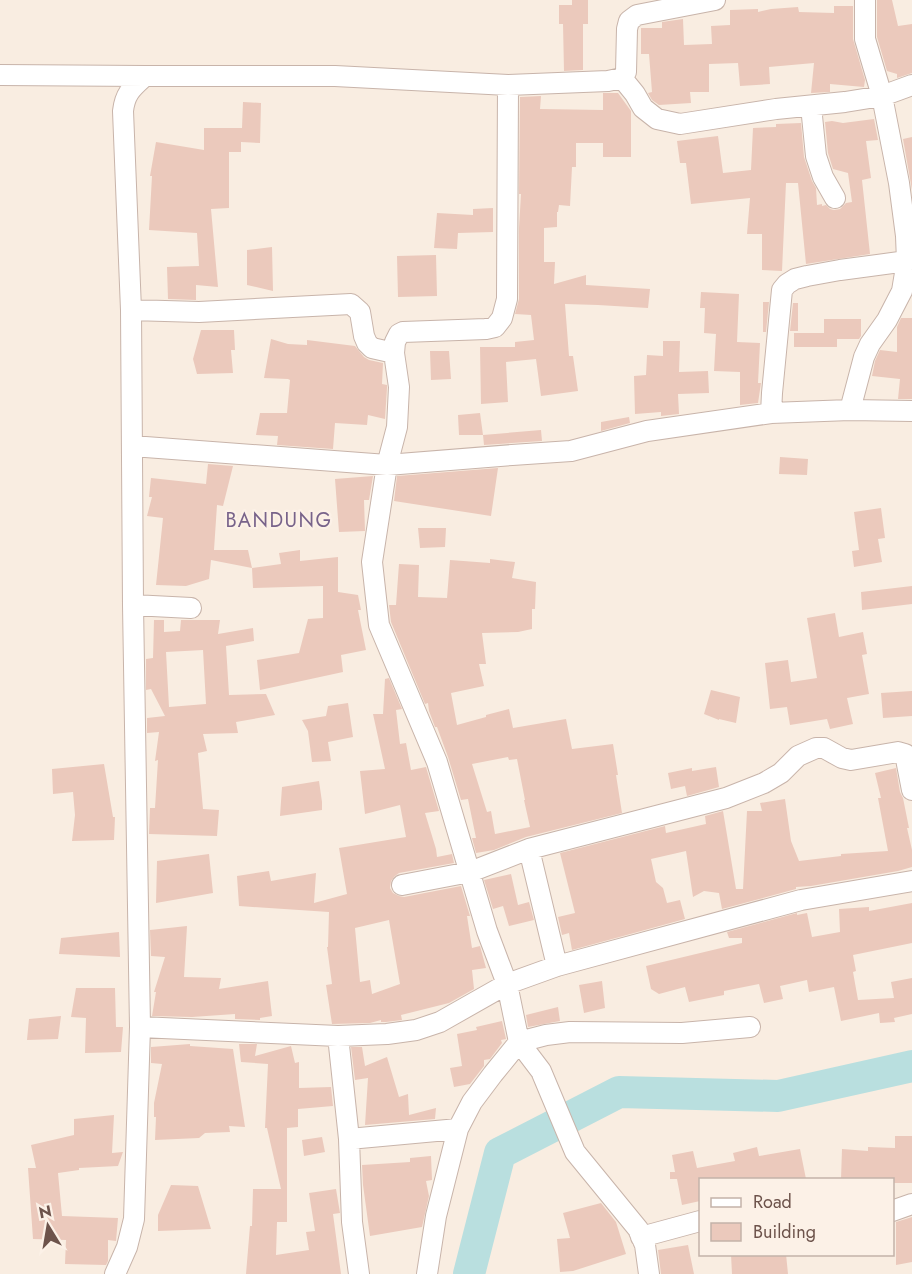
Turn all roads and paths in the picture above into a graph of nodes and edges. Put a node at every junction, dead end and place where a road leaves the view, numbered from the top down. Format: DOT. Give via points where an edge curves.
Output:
graph roads {
  1 [pos="715,0"];
  2 [pos="865,0"];
  3 [pos="0,75"];
  4 [pos="145,76"];
  5 [pos="622,78"];
  6 [pos="508,85"];
  7 [pos="912,85"];
  8 [pos="882,96"];
  9 [pos="811,106"];
  10 [pos="905,181"];
  11 [pos="835,198"];
  12 [pos="907,261"];
  13 [pos="131,310"];
  14 [pos="394,353"];
  15 [pos="850,410"];
  16 [pos="912,411"];
  17 [pos="771,413"];
  18 [pos="132,446"];
  19 [pos="387,465"];
  20 [pos="133,605"];
  21 [pos="190,608"];
  22 [pos="912,790"];
  23 [pos="529,849"];
  24 [pos="470,872"];
  25 [pos="912,881"];
  26 [pos="402,885"];
  27 [pos="557,966"];
  28 [pos="507,984"];
  29 [pos="750,1026"];
  30 [pos="140,1027"];
  31 [pos="338,1036"];
  32 [pos="519,1042"];
  33 [pos="458,1129"];
  34 [pos="349,1139"];
  35 [pos="912,1204"];
  36 [pos="894,1209"];
  37 [pos="699,1221"];
  38 [pos="641,1237"];
  39 [pos="115,1274"];
  40 [pos="359,1274"];
  41 [pos="427,1274"];
  42 [pos="649,1274"];
  1 -- 5 [label="street" via="637,15 629,21 626,72"];
  2 -- 8 [label="street" via="865,39"];
  3 -- 4 [label="street"];
  4 -- 6 [label="street" via="334,76"];
  4 -- 13 [label="street" via="124,100 123,111"];
  5 -- 6 [label="street"];
  5 -- 9 [label="street" via="643,108 657,119 680,124"];
  6 -- 14 [label="street" via="507,299 502,318 495,327 486,329 403,332 396,338"];
  7 -- 8 [label="street"];
  8 -- 9 [label="street"];
  8 -- 10 [label="street"];
  9 -- 11 [label="street" via="816,156"];
  10 -- 12 [label="street"];
  12 -- 15 [label="street" via="902,291 864,357"];
  12 -- 17 [label="street" via="807,276 787,284 782,290"];
  13 -- 14 [label="street" via="199,312 351,304 360,312 364,336 372,348"];
  13 -- 18 [label="street"];
  14 -- 19 [label="street" via="399,387 397,428"];
  15 -- 16 [label="street"];
  15 -- 17 [label="street"];
  17 -- 19 [label="street" via="647,431 571,452"];
  18 -- 19 [label="street"];
  18 -- 20 [label="street"];
  19 -- 24 [label="street" via="372,562 379,625 437,762"];
  20 -- 21 [label="street"];
  20 -- 30 [label="street"];
  22 -- 23 [label="street" via="905,754 851,760 820,747 798,756 764,783 726,798"];
  23 -- 24 [label="street"];
  23 -- 27 [label="street"];
  24 -- 26 [label="street"];
  24 -- 28 [label="street"];
  25 -- 27 [label="street" via="801,900"];
  27 -- 28 [label="street"];
  28 -- 31 [label="street" via="440,1022 416,1030"];
  28 -- 32 [label="street"];
  29 -- 32 [label="street" via="682,1034 570,1032"];
  30 -- 31 [label="street"];
  30 -- 39 [label="street" via="134,1219"];
  31 -- 34 [label="street"];
  32 -- 33 [label="street" via="472,1102"];
  32 -- 38 [label="street" via="541,1071 575,1152"];
  33 -- 34 [label="street"];
  33 -- 41 [label="street" via="436,1216"];
  34 -- 40 [label="street" via="352,1222"];
  35 -- 36 [label="street"];
  37 -- 38 [label="street"];
  38 -- 42 [label="street"];
}
